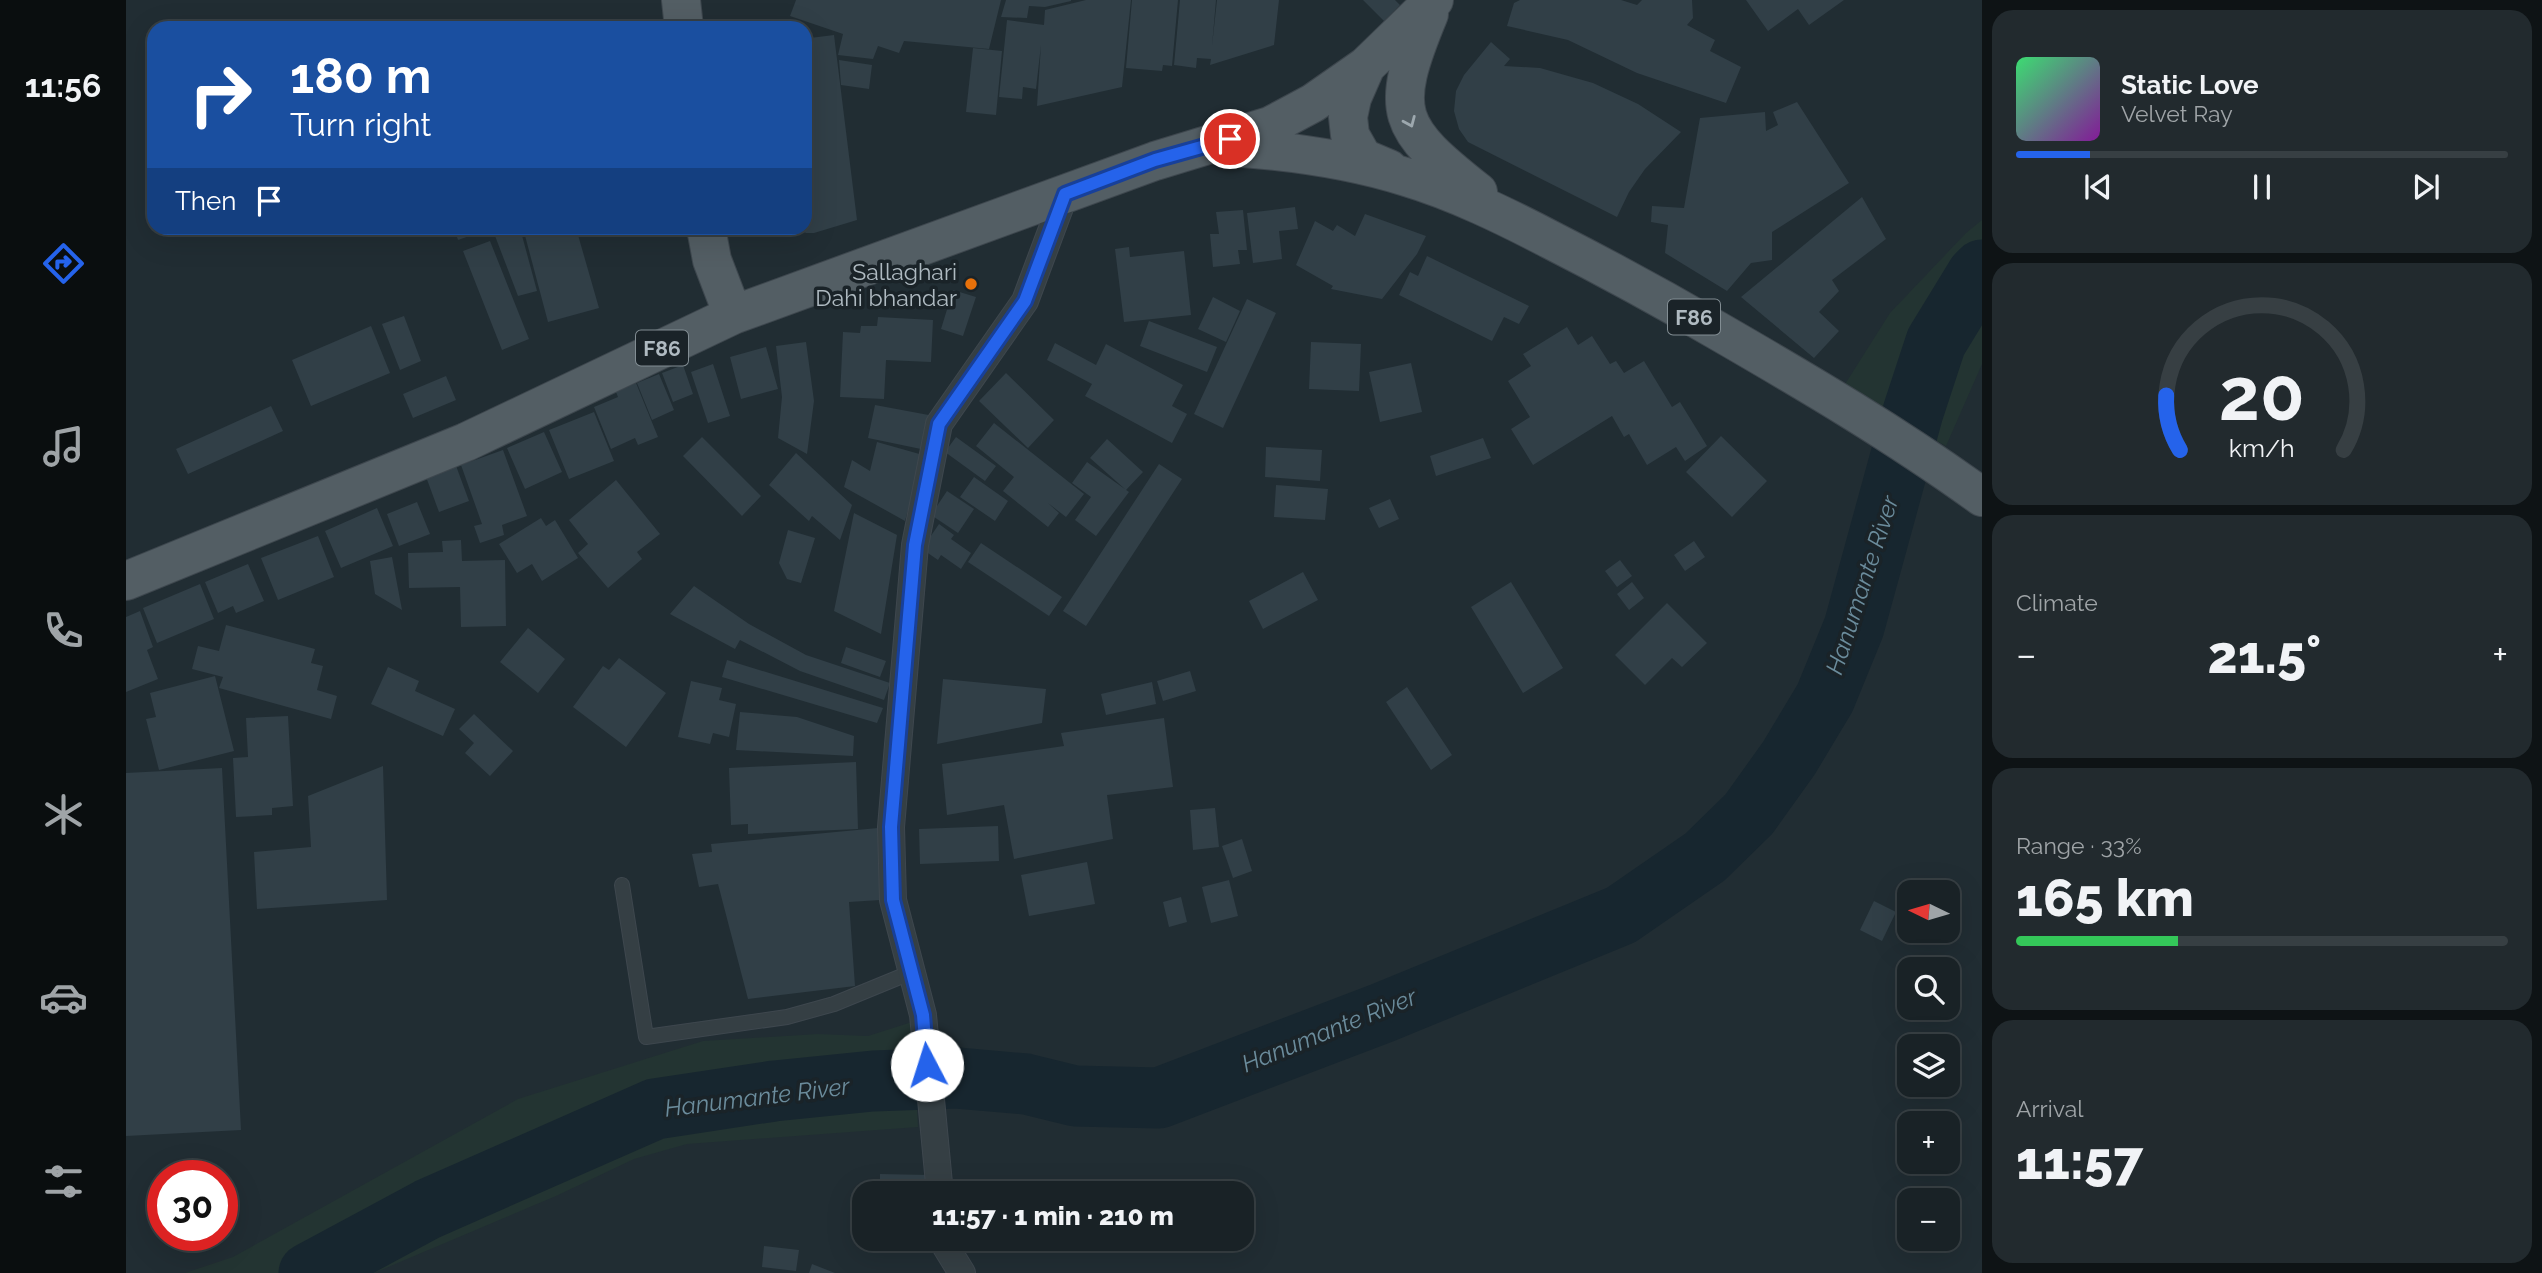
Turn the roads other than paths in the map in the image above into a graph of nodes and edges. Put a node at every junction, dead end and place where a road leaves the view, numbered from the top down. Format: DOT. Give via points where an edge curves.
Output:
graph roads {
  1 [pos="681,0"];
  2 [pos="1434,0"];
  3 [pos="683,21"];
  4 [pos="1366,65"];
  5 [pos="1210,146"];
  6 [pos="1404,176"];
  7 [pos="1065,194"];
  8 [pos="1513,220"];
  9 [pos="707,235"];
  10 [pos="733,315"];
  11 [pos="1968,487"];
  12 [pos="126,581"];
  13 [pos="622,885"];
  14 [pos="912,972"];
  15 [pos="939,1181"];
  16 [pos="948,1251"];
  17 [pos="962,1273"];
  1 -- 3 [label="main road"];
  2 -- 4 [label="main road"];
  2 -- 8 [label="main road, one-way" via="1411,56 1403,93 1407,117 1419,140 1443,164"];
  4 -- 5 [label="main road" via="1313,103 1270,126"];
  4 -- 6 [label="main road" via="1352,98 1350,135 1363,158"];
  5 -- 6 [label="main road, F86" via="1299,152"];
  5 -- 7 [label="main road, F86" via="1155,160"];
  6 -- 8 [label="main road, F86"];
  7 -- 10 [label="main road, F86"];
  7 -- 14 [label="street" via="1025,301 939,424 915,545 891,827 893,900"];
  8 -- 11 [label="main road, F86" via="1631,281 1872,422"];
  9 -- 10 [label="main road"];
  10 -- 12 [label="main road, F86" via="466,442"];
  13 -- 14 [label="lane" via="646,1037 787,1017 834,1004"];
  14 -- 15 [label="street" via="923,1015"];
  16 -- 17 [label="street"];
}
